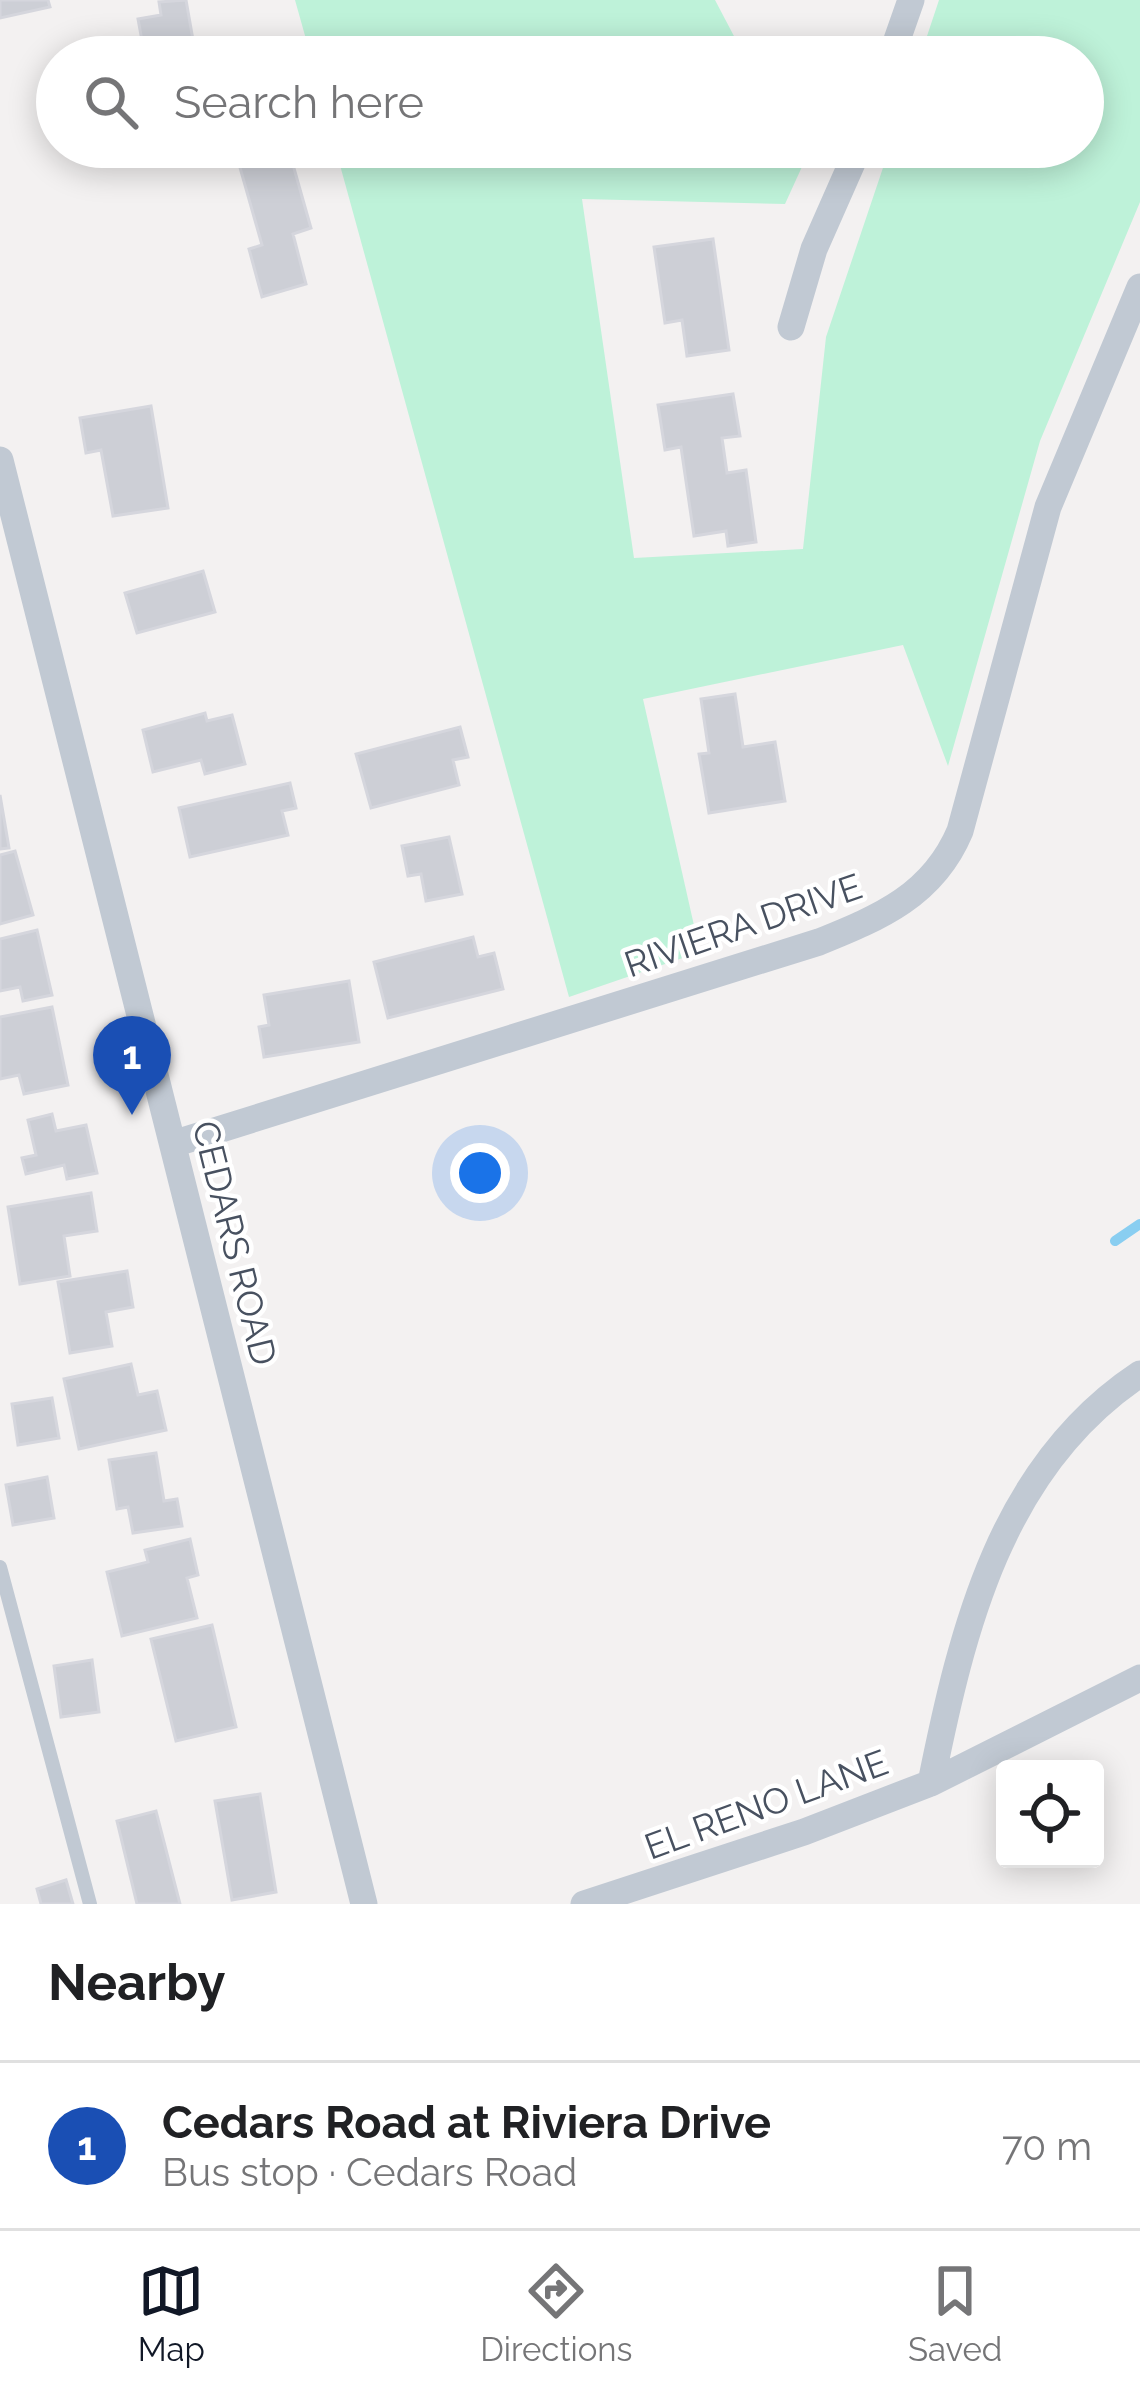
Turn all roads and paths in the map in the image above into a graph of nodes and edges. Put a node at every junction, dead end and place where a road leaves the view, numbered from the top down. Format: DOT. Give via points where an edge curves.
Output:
graph roads {
  1 [pos="911,0"];
  2 [pos="898,36"];
  3 [pos="850,168"];
  4 [pos="1140,287"];
  5 [pos="791,327"];
  6 [pos="0,460"];
  7 [pos="173,1144"];
  8 [pos="1140,1374"];
  9 [pos="0,1567"];
  10 [pos="1140,1678"];
  11 [pos="931,1783"];
  12 [pos="90,1904"];
  13 [pos="364,1904"];
  14 [pos="584,1904"];
  1 -- 2 [label="street"];
  3 -- 5 [label="street"];
  4 -- 7 [label="street, RIVIERA DRIVE" via="1048,507 960,831 918,892 819,942"];
  6 -- 7 [label="street, CEDARS ROAD"];
  7 -- 13 [label="street, CEDARS ROAD"];
  8 -- 11 [label="street, EL RENO LANE" via="1058,1444 989,1565 955,1664"];
  9 -- 12 [label="lane"];
  10 -- 11 [label="street"];
  11 -- 14 [label="street, EL RENO LANE"];
}
